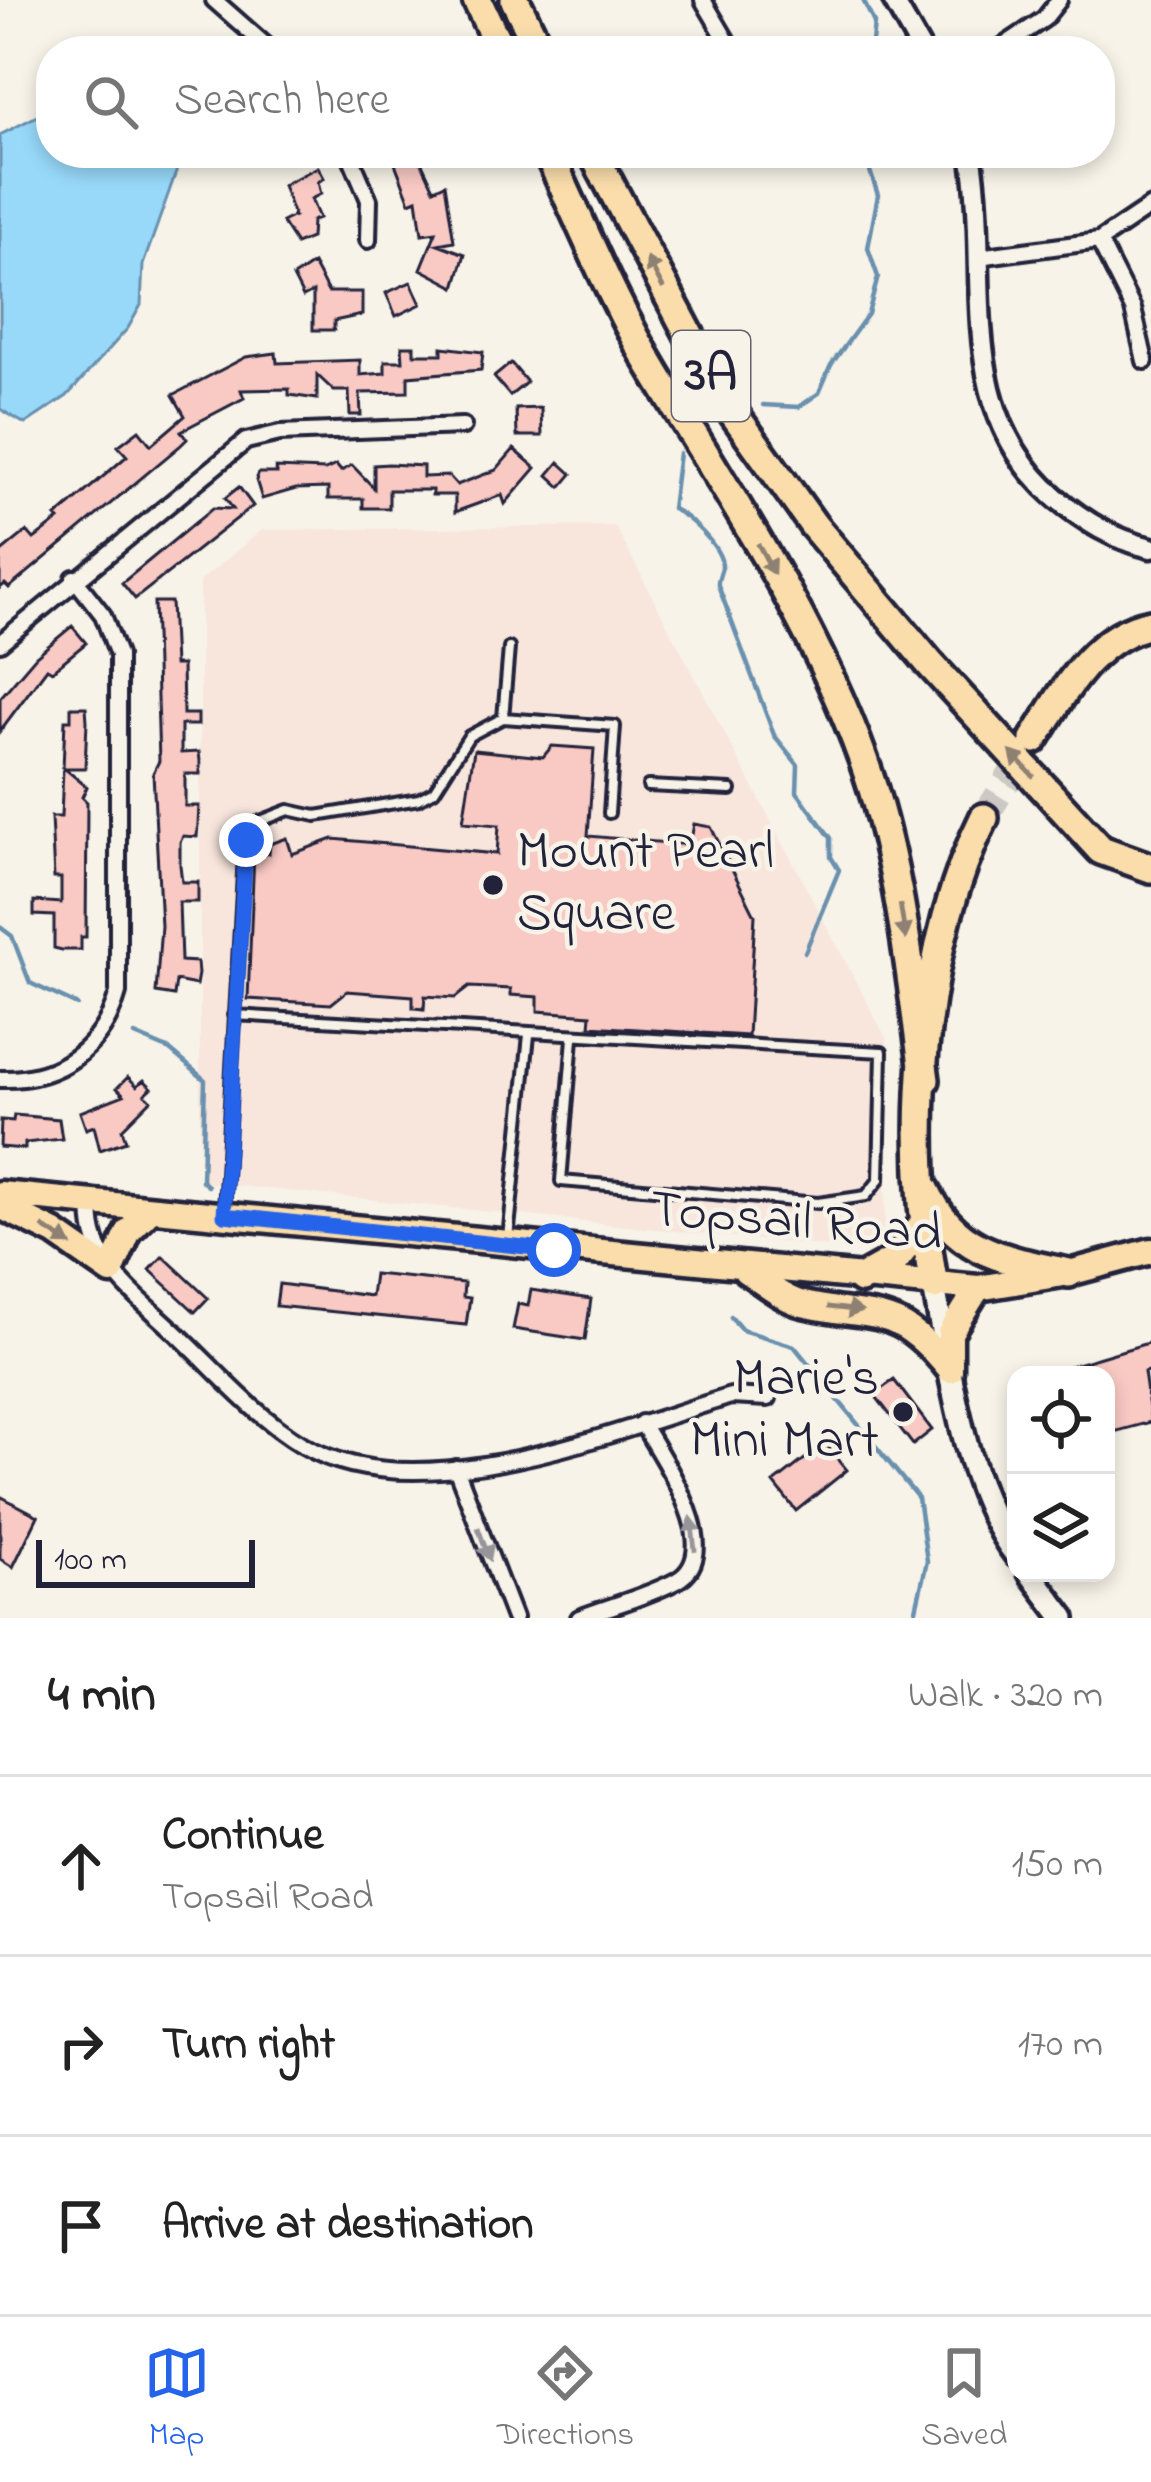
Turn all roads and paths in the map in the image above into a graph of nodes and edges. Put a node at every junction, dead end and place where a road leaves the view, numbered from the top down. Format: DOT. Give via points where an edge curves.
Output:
graph roads {
  1 [pos="214,0"];
  2 [pos="477,0"];
  3 [pos="515,0"];
  4 [pos="704,0"];
  5 [pos="893,0"];
  6 [pos="1059,0"];
  7 [pos="255,36"];
  8 [pos="494,36"];
  9 [pos="533,36"];
  10 [pos="725,36"];
  11 [pos="913,36"];
  12 [pos="1018,36"];
  13 [pos="355,168"];
  14 [pos="555,168"];
  15 [pos="601,168"];
  16 [pos="972,168"];
  17 [pos="1151,206"];
  18 [pos="368,239"];
  19 [pos="1099,241"];
  20 [pos="977,257"];
  21 [pos="1144,361"];
  22 [pos="463,427"];
  23 [pos="1151,548"];
  24 [pos="74,578"];
  25 [pos="1151,624"];
  26 [pos="0,643"];
  27 [pos="508,647"];
  28 [pos="503,718"];
  29 [pos="1034,739"];
  30 [pos="647,786"];
  31 [pos="731,790"];
  32 [pos="609,813"];
  33 [pos="984,818"];
  34 [pos="1151,868"];
  35 [pos="234,1015"];
  36 [pos="529,1035"];
  37 [pos="573,1038"];
  38 [pos="0,1079"];
  39 [pos="925,1081"];
  40 [pos="921,1179"];
  41 [pos="0,1194"];
  42 [pos="92,1204"];
  43 [pos="0,1206"];
  44 [pos="151,1209"];
  45 [pos="224,1215"];
  46 [pos="924,1222"];
  47 [pos="507,1245"];
  48 [pos="1151,1251"];
  49 [pos="739,1267"];
  50 [pos="111,1272"];
  51 [pos="1070,1273"];
  52 [pos="861,1279"];
  53 [pos="934,1286"];
  54 [pos="978,1288"];
  55 [pos="950,1370"];
  56 [pos="768,1398"];
  57 [pos="642,1423"];
  58 [pos="456,1468"];
  59 [pos="1007,1536"];
  60 [pos="1037,1582"];
  61 [pos="514,1618"];
  62 [pos="579,1618"];
  63 [pos="1064,1618"];
  1 -- 7 [label="street"];
  2 -- 8 [label="highway"];
  3 -- 9 [label="highway"];
  4 -- 10 [label="street"];
  5 -- 11 [label="street"];
  6 -- 12 [label="street"];
  13 -- 18 [label="street" via="368,200"];
  14 -- 39 [label="highway, 3A, one-way" via="656,374 812,642 863,758 895,875"];
  34 -- 15 [label="highway, 3A, one-way" via="1101,850 858,580 724,400"];
  16 -- 20 [label="street"];
  17 -- 19 [label="street"];
  19 -- 20 [label="street"];
  19 -- 21 [label="street" via="1133,309"];
  20 -- 23 [label="street" via="988,393 1011,447 1081,519"];
  22 -- 24 [label="street" via="280,433 246,442"];
  24 -- 26 [label="street"];
  24 -- 38 [label="street" via="103,615 119,666 118,993 102,1030 76,1058 44,1074"];
  25 -- 29 [label="highway" via="1102,645"];
  27 -- 28 [label="lane"];
  28 -- 32 [label="lane" via="615,727"];
  28 -- 35 [label="lane" via="469,736 434,791 419,800 316,816 289,810 252,828"];
  30 -- 31 [label="lane"];
  33 -- 39 [label="highway" via="951,895"];
  35 -- 36 [label="lane"];
  35 -- 45 [label="lane"];
  36 -- 37 [label="lane"];
  36 -- 47 [label="lane"];
  37 -- 37 [label="lane" via="561,1181 818,1204 866,1196 879,1180 882,1052"];
  39 -- 40 [label="highway"];
  40 -- 46 [label="highway"];
  40 -- 51 [label="highway" via="949,1230 974,1249"];
  41 -- 42 [label="main road, Topsail Road"];
  42 -- 44 [label="main road, Topsail Road"];
  42 -- 50 [label="street" via="90,1224"];
  43 -- 50 [label="main road, one-way"];
  44 -- 45 [label="main road, Topsail Road"];
  44 -- 50 [label="main road" via="129,1231"];
  45 -- 47 [label="main road, Topsail Road"];
  46 -- 52 [label="highway" via="895,1260"];
  46 -- 53 [label="highway"];
  47 -- 49 [label="main road, Topsail Road"];
  48 -- 51 [label="main road, Topsail Road"];
  49 -- 52 [label="main road, Topsail Road"];
  49 -- 55 [label="main road, one-way" via="798,1303 885,1315 912,1328"];
  50 -- 58 [label="street" via="304,1446 376,1467"];
  51 -- 54 [label="main road, Topsail Road"];
  52 -- 53 [label="main road, Topsail Road"];
  53 -- 54 [label="main road, Topsail Road"];
  53 -- 55 [label="main road"];
  54 -- 55 [label="main road" via="950,1333"];
  55 -- 59 [label="main road" via="981,1483"];
  56 -- 57 [label="street" via="731,1396"];
  57 -- 58 [label="street"];
  62 -- 57 [label="street, one-way" via="680,1579 692,1565 696,1525"];
  58 -- 61 [label="street, one-way"];
  60 -- 63 [label="main road"];
}
